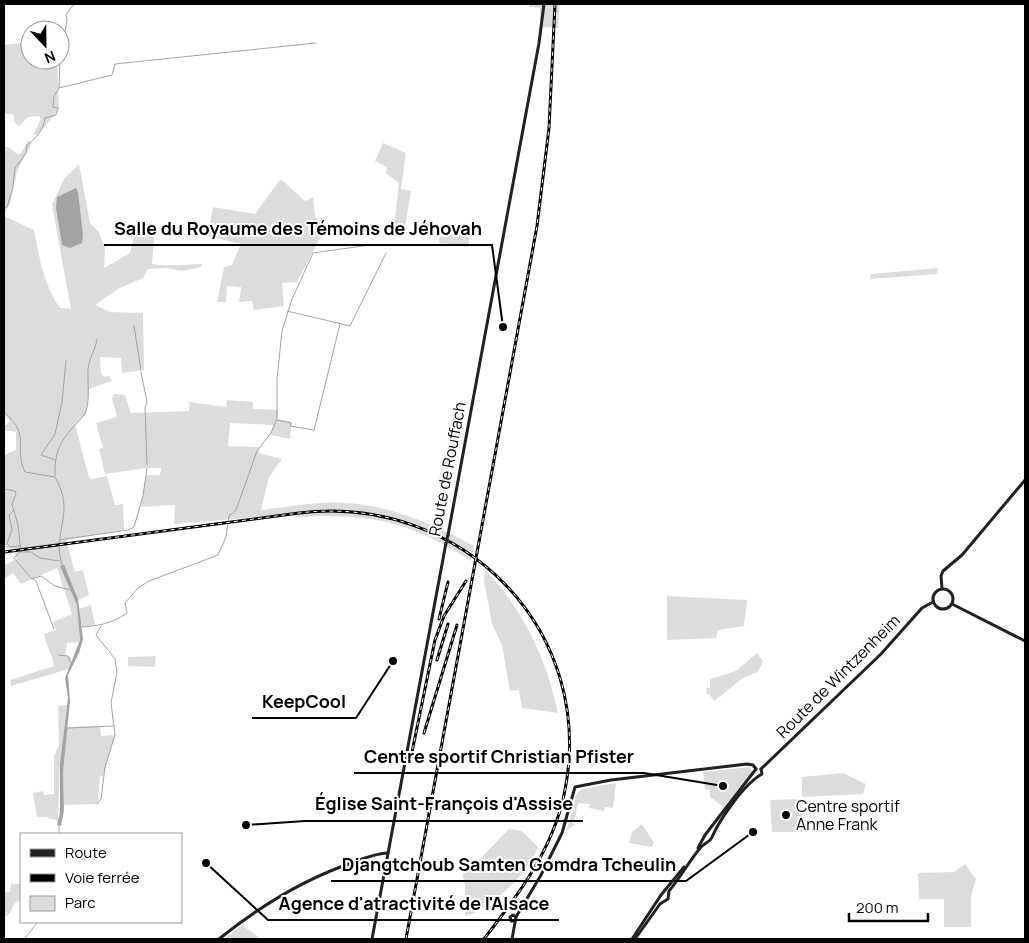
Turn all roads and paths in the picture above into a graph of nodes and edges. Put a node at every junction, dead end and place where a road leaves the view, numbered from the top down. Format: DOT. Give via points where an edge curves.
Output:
graph roads {
  1 [pos="544,4"];
  2 [pos="1025,480"];
  3 [pos="942,588"];
  4 [pos="933,602"];
  5 [pos="952,604"];
  6 [pos="1025,641"];
  7 [pos="761,768"];
  8 [pos="756,769"];
  9 [pos="760,775"];
  10 [pos="707,833"];
  11 [pos="712,835"];
  12 [pos="704,837"];
  13 [pos="709,841"];
  14 [pos="388,853"];
  15 [pos="662,895"];
  16 [pos="668,896"];
  17 [pos="665,901"];
  18 [pos="219,939"];
  19 [pos="372,939"];
  20 [pos="512,939"];
  21 [pos="634,939"];
  1 -- 14 [label="main road, Route de Rouffach, bridge"];
  2 -- 3 [label="main road" via="962,555 943,570"];
  3 -- 4 [label="main road" via="935,592"];
  3 -- 5 [label="main road" via="952,594"];
  4 -- 5 [label="main road" via="942,609"];
  4 -- 7 [label="main road, Route de Wintzenheim" via="922,608 881,654"];
  5 -- 6 [label="main road"];
  7 -- 8 [label="main road"];
  7 -- 9 [label="main road" via="763,773"];
  8 -- 9 [label="main road" via="756,774"];
  8 -- 10 [label="main road"];
  8 -- 20 [label="main road" via="747,764 575,787 562,833 514,919"];
  9 -- 11 [label="main road" via="753,779"];
  10 -- 11 [label="main road"];
  10 -- 12 [label="main road"];
  11 -- 13 [label="main road"];
  12 -- 13 [label="main road"];
  12 -- 15 [label="main road"];
  13 -- 16 [label="main road" via="700,848"];
  14 -- 18 [label="main road" via="365,858 308,880 257,910"];
  14 -- 19 [label="main road, Route de Rouffach"];
  15 -- 16 [label="main road"];
  15 -- 17 [label="main road"];
  15 -- 21 [label="main road"];
  16 -- 17 [label="main road"];
  17 -- 21 [label="main road"];
}
